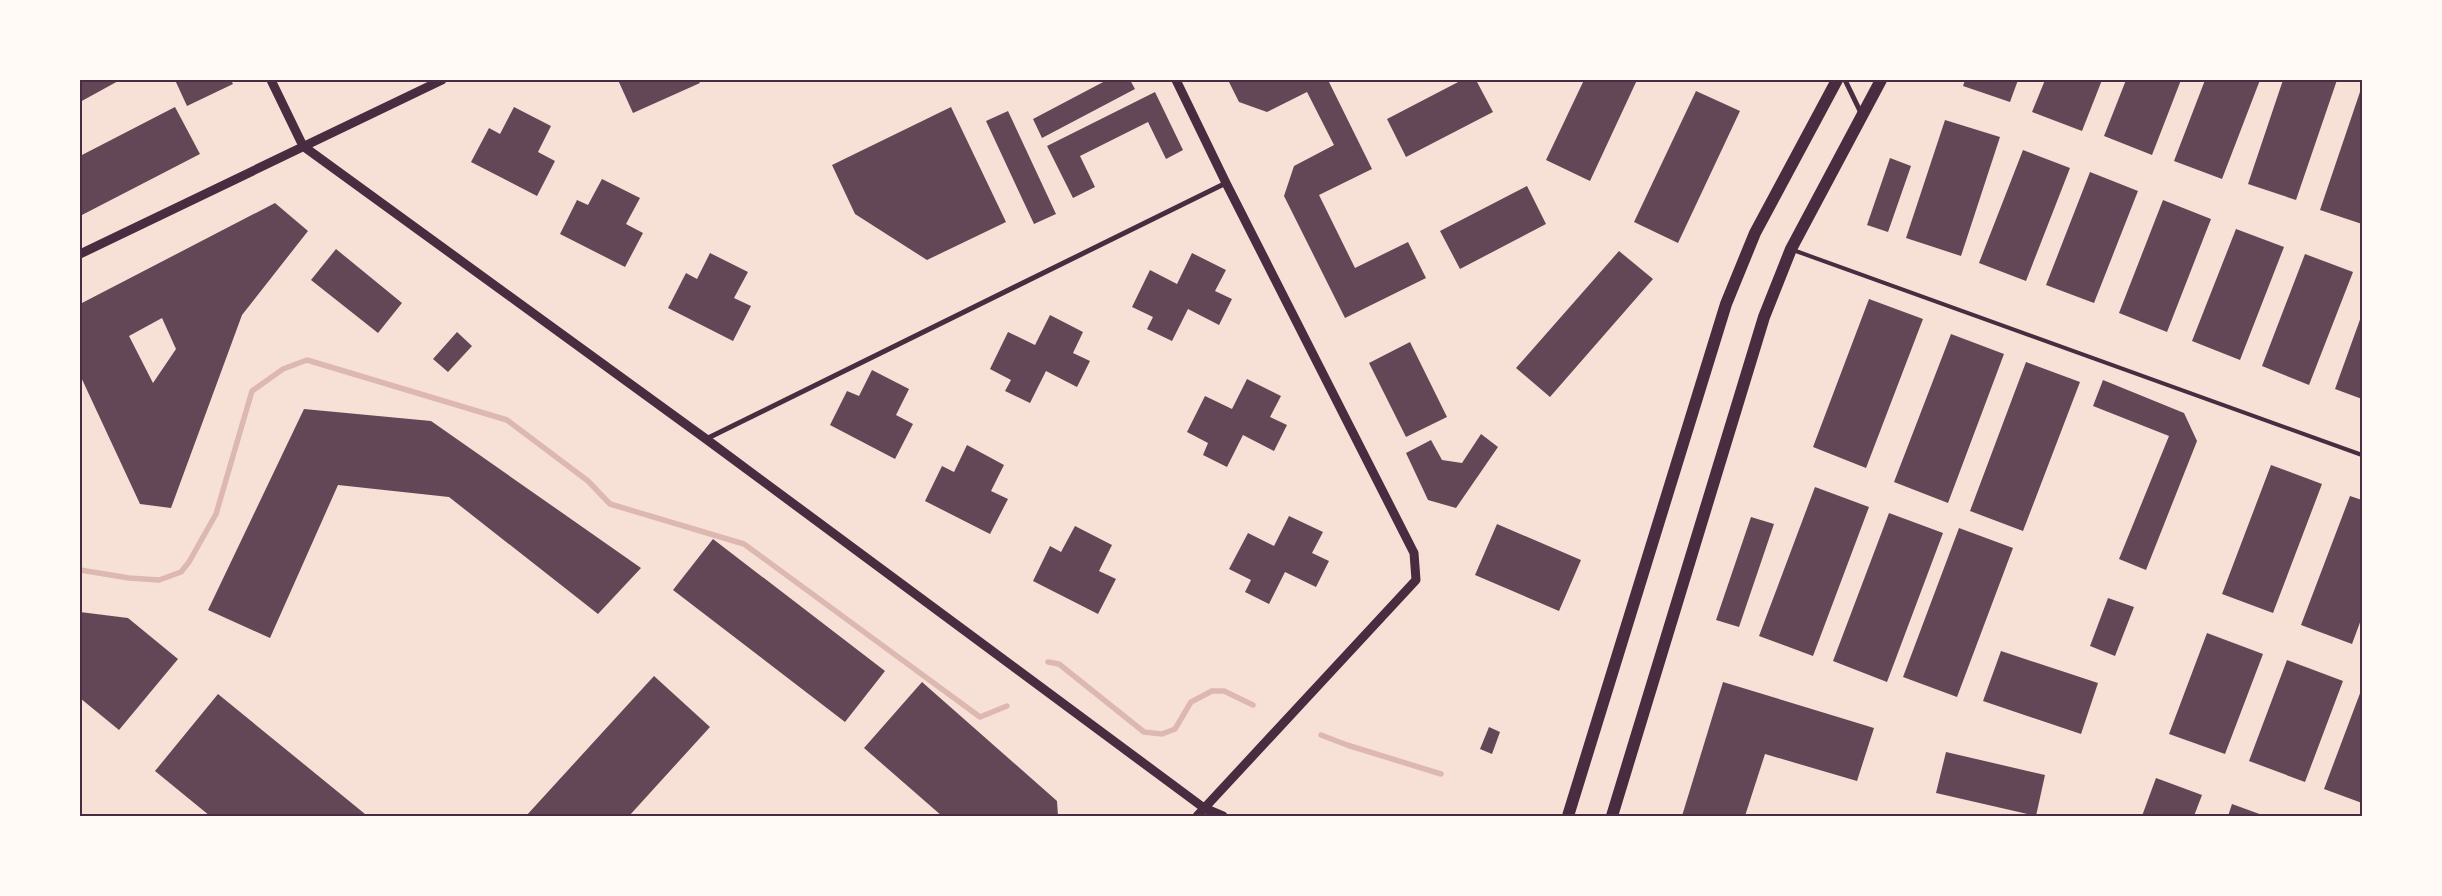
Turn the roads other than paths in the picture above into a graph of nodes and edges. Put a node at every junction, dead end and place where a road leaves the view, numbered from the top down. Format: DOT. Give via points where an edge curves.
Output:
graph roads {
  1 [pos="272,80"];
  2 [pos="442,80"];
  3 [pos="1176,80"];
  4 [pos="1837,80"];
  5 [pos="1845,80"];
  6 [pos="1881,80"];
  7 [pos="1862,115"];
  8 [pos="303,146"];
  9 [pos="1226,183"];
  10 [pos="1791,249"];
  11 [pos="80,254"];
  12 [pos="706,439"];
  13 [pos="2362,454"];
  14 [pos="1204,808"];
  15 [pos="1197,816"];
  16 [pos="1223,816"];
  17 [pos="1568,816"];
  18 [pos="1612,816"];
  1 -- 8 [label="street"];
  2 -- 8 [label="street"];
  3 -- 9 [label="street"];
  4 -- 17 [label="main road" via="1755,233 1726,304"];
  5 -- 7 [label="street"];
  6 -- 7 [label="main road"];
  7 -- 10 [label="main road"];
  8 -- 11 [label="street"];
  8 -- 12 [label="street"];
  9 -- 12 [label="street"];
  9 -- 14 [label="street" via="1414,553 1416,580"];
  10 -- 13 [label="lane"];
  10 -- 18 [label="main road" via="1764,317"];
  12 -- 14 [label="street"];
  14 -- 15 [label="street"];
  14 -- 16 [label="street"];
}
